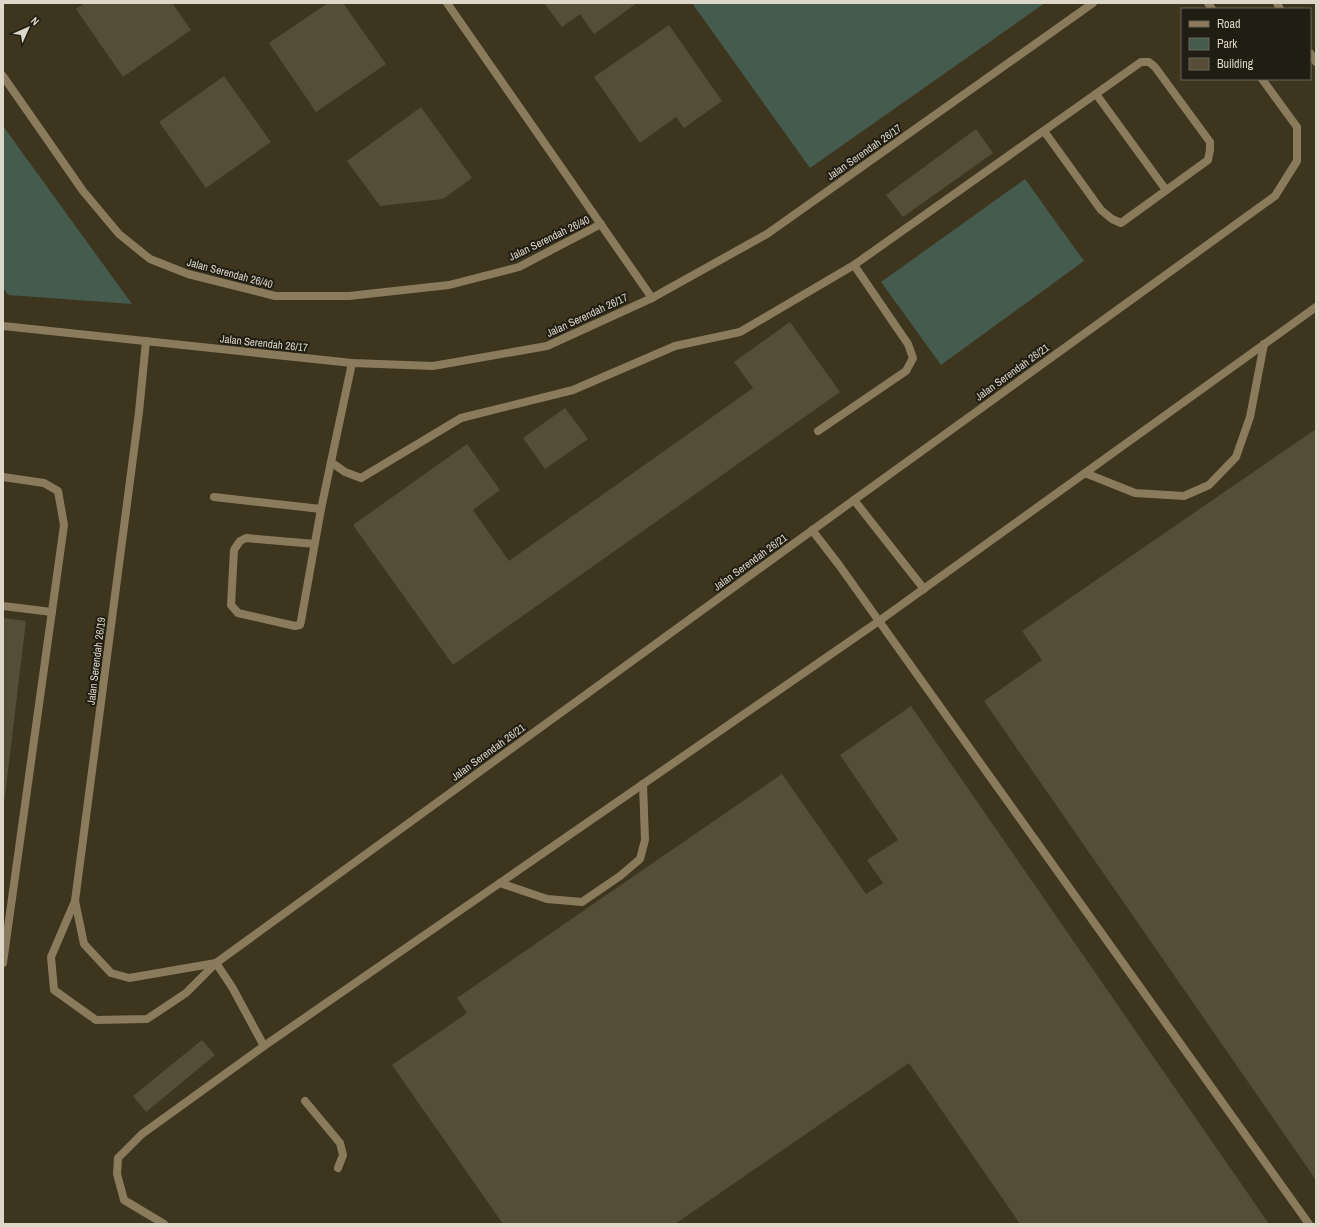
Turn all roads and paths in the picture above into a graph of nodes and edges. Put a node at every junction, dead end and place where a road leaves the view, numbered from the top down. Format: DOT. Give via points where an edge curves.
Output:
graph roads {
  1 [pos="447,3"];
  2 [pos="1093,3"];
  3 [pos="3,76"];
  4 [pos="1263,80"];
  5 [pos="1096,94"];
  6 [pos="1044,131"];
  7 [pos="1166,190"];
  8 [pos="601,224"];
  9 [pos="854,265"];
  10 [pos="652,298"];
  11 [pos="1316,307"];
  12 [pos="3,326"];
  13 [pos="146,341"];
  14 [pos="1264,344"];
  15 [pos="352,363"];
  16 [pos="818,431"];
  17 [pos="331,462"];
  18 [pos="1085,473"];
  19 [pos="3,477"];
  20 [pos="214,497"];
  21 [pos="854,500"];
  22 [pos="322,509"];
  23 [pos="812,530"];
  24 [pos="315,544"];
  25 [pos="924,589"];
  26 [pos="3,606"];
  27 [pos="52,612"];
  28 [pos="879,621"];
  29 [pos="643,784"];
  30 [pos="500,883"];
  31 [pos="75,901"];
  32 [pos="3,963"];
  33 [pos="216,963"];
  34 [pos="111,973"];
  35 [pos="264,1046"];
  36 [pos="305,1101"];
  37 [pos="338,1168"];
  38 [pos="164,1224"];
  39 [pos="1308,1224"];
  1 -- 8 [label="street, Jalan Serendah 26/40"];
  2 -- 10 [label="street, Jalan Serendah 26/17" via="767,234"];
  3 -- 8 [label="street, Jalan Serendah 26/40" via="83,191 119,234 150,260 188,274 275,296 350,296 449,285 519,267"];
  4 -- 21 [label="street, Jalan Serendah 26/21" via="1297,127 1297,161 1275,196"];
  5 -- 6 [label="street"];
  5 -- 7 [label="street"];
  5 -- 7 [label="street" via="1141,62 1149,62 1210,142 1208,160"];
  6 -- 7 [label="street" via="1112,220 1121,223"];
  6 -- 9 [label="street"];
  8 -- 10 [label="street, Jalan Serendah 26/40"];
  9 -- 16 [label="street" via="908,344 913,358 906,371"];
  9 -- 17 [label="street" via="740,332 675,346 573,390 461,418 361,478 345,472"];
  10 -- 15 [label="street, Jalan Serendah 26/17" via="548,346 433,366"];
  11 -- 14 [label="street"];
  12 -- 13 [label="street, Jalan Serendah 26/17"];
  13 -- 15 [label="street, Jalan Serendah 26/17"];
  13 -- 31 [label="street, Jalan Serendah 26/19"];
  14 -- 18 [label="street"];
  14 -- 18 [label="street" via="1250,417 1236,458 1209,485 1184,496 1135,493"];
  15 -- 17 [label="street"];
  17 -- 22 [label="street"];
  18 -- 25 [label="street"];
  19 -- 27 [label="street" via="44,483 58,491 64,525"];
  20 -- 22 [label="street"];
  21 -- 23 [label="street, Jalan Serendah 26/21"];
  21 -- 25 [label="street"];
  22 -- 24 [label="street"];
  23 -- 28 [label="street"];
  23 -- 33 [label="street, Jalan Serendah 26/21"];
  24 -- 24 [label="street" via="300,625 238,614 231,605 234,550 240,540 246,538"];
  25 -- 28 [label="street"];
  26 -- 27 [label="street"];
  27 -- 32 [label="street"];
  28 -- 29 [label="street"];
  28 -- 39 [label="street"];
  29 -- 30 [label="street"];
  29 -- 30 [label="street" via="645,840 640,859 620,876 582,902 547,899"];
  30 -- 35 [label="street"];
  31 -- 33 [label="street" via="51,957 54,990 96,1020 147,1019 186,993"];
  31 -- 34 [label="street, Jalan Serendah 26/19" via="84,944"];
  33 -- 34 [label="street, Jalan Serendah 26/21" via="129,978"];
  33 -- 35 [label="street"];
  35 -- 38 [label="street" via="142,1134 118,1158 117,1174 124,1200"];
  36 -- 37 [label="street" via="340,1143 343,1155"];
}
